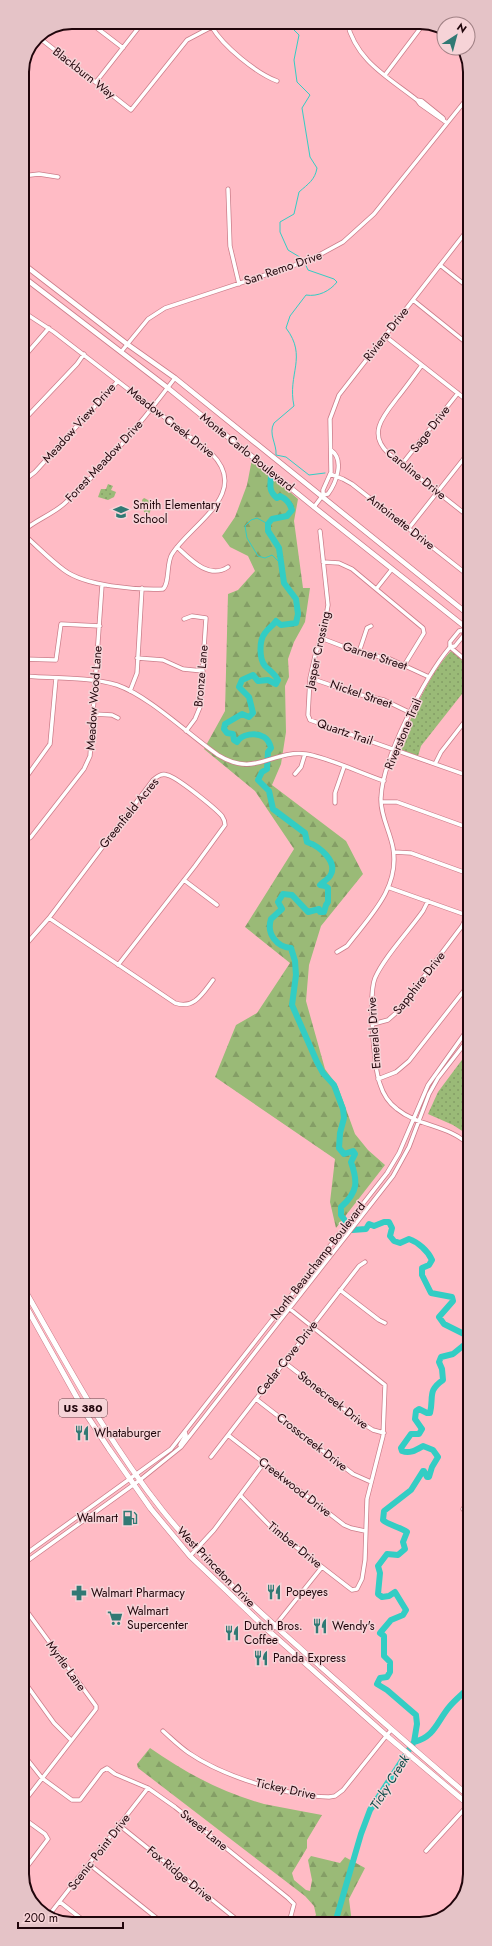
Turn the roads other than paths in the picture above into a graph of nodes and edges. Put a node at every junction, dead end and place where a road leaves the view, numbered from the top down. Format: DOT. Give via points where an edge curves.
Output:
graph roads {
  1 [pos="98,29"];
  2 [pos="138,29"];
  3 [pos="208,29"];
  4 [pos="213,29"];
  5 [pos="349,29"];
  6 [pos="420,29"];
  7 [pos="43,41"];
  8 [pos="123,48"];
  9 [pos="385,75"];
  10 [pos="277,81"];
  11 [pos="96,82"];
  12 [pos="463,103"];
  13 [pos="446,122"];
  14 [pos="29,175"];
  15 [pos="58,177"];
  16 [pos="228,189"];
  17 [pos="463,237"];
  18 [pos="440,265"];
  19 [pos="29,268"];
  20 [pos="29,281"];
  21 [pos="463,283"];
  22 [pos="239,284"];
  23 [pos="413,300"];
  24 [pos="29,315"];
  25 [pos="49,328"];
  26 [pos="385,336"];
  27 [pos="463,340"];
  28 [pos="127,344"];
  29 [pos="29,351"];
  30 [pos="121,352"];
  31 [pos="84,354"];
  32 [pos="422,365"];
  33 [pos="176,378"];
  34 [pos="118,381"];
  35 [pos="168,388"];
  36 [pos="458,393"];
  37 [pos="463,397"];
  38 [pos="153,408"];
  39 [pos="29,415"];
  40 [pos="331,450"];
  41 [pos="463,463"];
  42 [pos="402,464"];
  43 [pos="330,474"];
  44 [pos="337,476"];
  45 [pos="29,477"];
  46 [pos="438,492"];
  47 [pos="322,496"];
  48 [pos="314,507"];
  49 [pos="463,512"];
  50 [pos="29,526"];
  51 [pos="409,528"];
  52 [pos="320,531"];
  53 [pos="29,538"];
  54 [pos="177,547"];
  55 [pos="323,562"];
  56 [pos="228,567"];
  57 [pos="392,569"];
  58 [pos="463,571"];
  59 [pos="102,585"];
  60 [pos="142,588"];
  61 [pos="377,588"];
  62 [pos="463,610"];
  63 [pos="184,619"];
  64 [pos="100,626"];
  65 [pos="371,626"];
  66 [pos="463,627"];
  67 [pos="463,630"];
  68 [pos="463,636"];
  69 [pos="320,638"];
  70 [pos="450,647"];
  71 [pos="359,652"];
  72 [pos="138,658"];
  73 [pos="463,658"];
  74 [pos="29,659"];
  75 [pos="405,664"];
  76 [pos="202,671"];
  77 [pos="29,676"];
  78 [pos="429,677"];
  79 [pos="56,678"];
  80 [pos="310,678"];
  81 [pos="96,681"];
  82 [pos="130,690"];
  83 [pos="411,713"];
  84 [pos="94,714"];
  85 [pos="118,718"];
  86 [pos="310,720"];
  87 [pos="463,724"];
  88 [pos="186,731"];
  89 [pos="394,750"];
  90 [pos="305,754"];
  91 [pos="435,764"];
  92 [pos="344,767"];
  93 [pos="29,773"];
  94 [pos="296,774"];
  95 [pos="463,774"];
  96 [pos="384,781"];
  97 [pos="381,802"];
  98 [pos="335,803"];
  99 [pos="463,825"];
  100 [pos="29,838"];
  101 [pos="394,852"];
  102 [pos="463,872"];
  103 [pos="184,880"];
  104 [pos="390,888"];
  105 [pos="428,902"];
  106 [pos="217,905"];
  107 [pos="463,914"];
  108 [pos="49,918"];
  109 [pos="463,924"];
  110 [pos="29,941"];
  111 [pos="337,952"];
  112 [pos="118,965"];
  113 [pos="213,980"];
  114 [pos="463,992"];
  115 [pos="373,1024"];
  116 [pos="463,1035"];
  117 [pos="463,1046"];
  118 [pos="378,1079"];
  119 [pos="413,1118"];
  120 [pos="418,1120"];
  121 [pos="463,1141"];
  122 [pos="365,1262"];
  123 [pos="340,1290"];
  124 [pos="29,1298"];
  125 [pos="284,1305"];
  126 [pos="290,1309"];
  127 [pos="29,1312"];
  128 [pos="386,1323"];
  129 [pos="312,1326"];
  130 [pos="62,1356"];
  131 [pos="56,1360"];
  132 [pos="284,1362"];
  133 [pos="256,1399"];
  134 [pos="185,1432"];
  135 [pos="384,1433"];
  136 [pos="228,1435"];
  137 [pos="181,1447"];
  138 [pos="211,1457"];
  139 [pos="264,1463"];
  140 [pos="135,1473"];
  141 [pos="129,1478"];
  142 [pos="140,1480"];
  143 [pos="371,1482"];
  144 [pos="134,1484"];
  145 [pos="240,1495"];
  146 [pos="63,1526"];
  147 [pos="365,1531"];
  148 [pos="66,1532"];
  149 [pos="196,1550"];
  150 [pos="29,1551"];
  151 [pos="190,1556"];
  152 [pos="29,1559"];
  153 [pos="322,1567"];
  154 [pos="29,1614"];
  155 [pos="275,1626"];
  156 [pos="270,1632"];
  157 [pos="29,1688"];
  158 [pos="392,1730"];
  159 [pos="163,1731"];
  160 [pos="387,1736"];
  161 [pos="71,1740"];
  162 [pos="29,1762"];
  163 [pos="42,1778"];
  164 [pos="148,1788"];
  165 [pos="463,1791"];
  166 [pos="29,1795"];
  167 [pos="463,1800"];
  168 [pos="463,1811"];
  169 [pos="29,1822"];
  170 [pos="119,1825"];
  171 [pos="426,1851"];
  172 [pos="29,1864"];
  173 [pos="89,1864"];
  174 [pos="60,1902"];
  175 [pos="51,1911"];
  176 [pos="79,1917"];
  177 [pos="155,1917"];
  178 [pos="233,1917"];
  179 [pos="291,1917"];
  1 -- 8 [label="street"];
  2 -- 8 [label="street"];
  3 -- 11 [label="street, Blackburn Way" via="187,40 131,110"];
  4 -- 10 [label="street" via="224,44 263,74"];
  5 -- 9 [label="street" via="357,49 364,58"];
  6 -- 9 [label="street"];
  7 -- 11 [label="street, Blackburn Way"];
  8 -- 11 [label="street"];
  9 -- 13 [label="street"];
  12 -- 13 [label="street, San Remo Drive"];
  13 -- 22 [label="street, San Remo Drive" via="365,224 338,246 303,263"];
  14 -- 15 [label="street"];
  16 -- 22 [label="street" via="230,246"];
  17 -- 18 [label="street, Riviera Drive"];
  18 -- 21 [label="street"];
  18 -- 23 [label="street, Riviera Drive"];
  19 -- 28 [label="main road, Monte Carlo Boulevard"];
  20 -- 30 [label="main road, Monte Carlo Boulevard"];
  22 -- 28 [label="street, San Remo Drive" via="161,310 148,319"];
  23 -- 26 [label="street, Riviera Drive"];
  23 -- 27 [label="street"];
  24 -- 25 [label="street, Meadow Creek Drive"];
  25 -- 29 [label="street"];
  25 -- 31 [label="street, Meadow Creek Drive"];
  26 -- 32 [label="street"];
  26 -- 40 [label="street, Riviera Drive" via="336,399 329,424"];
  28 -- 30 [label="street, San Remo Drive"];
  28 -- 33 [label="main road, Monte Carlo Boulevard"];
  30 -- 35 [label="main road, Monte Carlo Boulevard"];
  31 -- 34 [label="street, Meadow Creek Drive"];
  31 -- 39 [label="street"];
  32 -- 36 [label="street"];
  32 -- 42 [label="street, Caroline Drive" via="383,415 379,427 382,446"];
  33 -- 35 [label="street, Forest Meadow Drive"];
  33 -- 47 [label="main road, Monte Carlo Boulevard"];
  34 -- 38 [label="street, Meadow Creek Drive"];
  34 -- 45 [label="street, Meadow View Drive"];
  35 -- 38 [label="street, Forest Meadow Drive"];
  35 -- 48 [label="main road, Monte Carlo Boulevard"];
  36 -- 37 [label="street"];
  36 -- 42 [label="street, Sage Drive"];
  38 -- 50 [label="street, Forest Meadow Drive" via="66,503"];
  38 -- 54 [label="street, Meadow Creek Drive" via="211,453 219,462 224,475 224,490 219,502"];
  40 -- 43 [label="street, Riviera Drive"];
  40 -- 44 [label="street, Riviera Drive" via="337,460"];
  41 -- 46 [label="street"];
  42 -- 46 [label="street, Caroline Drive"];
  43 -- 44 [label="street, Antoinette Drive"];
  43 -- 47 [label="street, Riviera Drive"];
  44 -- 47 [label="street, Riviera Drive" via="328,494"];
  44 -- 51 [label="street, Antoinette Drive" via="349,482"];
  46 -- 49 [label="street, Caroline Drive"];
  46 -- 51 [label="street"];
  47 -- 48 [label="street, Riviera Drive"];
  47 -- 62 [label="main road, Monte Carlo Boulevard"];
  48 -- 57 [label="main road, Monte Carlo Boulevard"];
  51 -- 58 [label="street, Antoinette Drive"];
  52 -- 55 [label="street, Jasper Crossing"];
  53 -- 59 [label="street" via="67,573"];
  54 -- 56 [label="street" via="203,568 220,571"];
  54 -- 60 [label="street, Meadow Creek Drive" via="169,560 165,588"];
  55 -- 61 [label="street" via="346,565"];
  55 -- 69 [label="street, Jasper Crossing" via="328,605"];
  57 -- 61 [label="street"];
  57 -- 66 [label="main road, Monte Carlo Boulevard"];
  59 -- 60 [label="street"];
  59 -- 64 [label="street, Meadow Wood Lane"];
  60 -- 72 [label="street"];
  61 -- 75 [label="street" via="424,631"];
  63 -- 76 [label="street, Bronze Lane" via="192,616 206,618"];
  64 -- 74 [label="street" via="61,624 56,660"];
  64 -- 81 [label="street, Meadow Wood Lane"];
  65 -- 71 [label="street" via="367,628"];
  67 -- 70 [label="street, Riverstone Trail" via="450,642"];
  68 -- 70 [label="street, Riverstone Trail" via="455,646"];
  69 -- 71 [label="street, Garnet Street"];
  69 -- 80 [label="street, Jasper Crossing"];
  70 -- 73 [label="street"];
  70 -- 78 [label="street, Riverstone Trail"];
  71 -- 75 [label="street, Garnet Street"];
  72 -- 76 [label="street" via="163,660 183,669"];
  72 -- 82 [label="street" via="136,676"];
  75 -- 78 [label="street, Garnet Street"];
  76 -- 88 [label="street, Bronze Lane" via="199,710"];
  77 -- 79 [label="street"];
  78 -- 83 [label="street, Riverstone Trail"];
  79 -- 81 [label="street"];
  79 -- 93 [label="street" via="50,744"];
  80 -- 83 [label="street, Nickel Street" via="384,700"];
  80 -- 86 [label="street, Jasper Crossing"];
  81 -- 82 [label="street"];
  81 -- 84 [label="street, Meadow Wood Lane"];
  82 -- 88 [label="street"];
  83 -- 89 [label="street, Riverstone Trail"];
  84 -- 85 [label="street"];
  84 -- 100 [label="street, Meadow Wood Lane" via="88,762"];
  86 -- 89 [label="street, Quartz Trail"];
  87 -- 91 [label="street"];
  88 -- 90 [label="street" via="226,760 240,764 255,765 288,755"];
  89 -- 91 [label="street, Quartz Trail"];
  89 -- 96 [label="street, Riverstone Trail"];
  90 -- 92 [label="street"];
  90 -- 94 [label="street" via="301,768"];
  91 -- 95 [label="street, Quartz Trail"];
  92 -- 96 [label="street"];
  92 -- 98 [label="street" via="335,793"];
  96 -- 97 [label="street, Riverstone Trail"];
  97 -- 99 [label="street" via="398,802"];
  97 -- 101 [label="street, Riverstone Trail"];
  101 -- 102 [label="street" via="411,853"];
  101 -- 104 [label="street, Riverstone Trail"];
  103 -- 106 [label="street"];
  103 -- 108 [label="street, Greenfield Acres" via="223,830 224,820 219,813 178,781 160,775 153,780"];
  103 -- 112 [label="street, Greenfield Acres"];
  104 -- 105 [label="street"];
  104 -- 111 [label="street, Riverstone Trail" via="347,946"];
  105 -- 107 [label="street"];
  105 -- 115 [label="street, Emerald Drive" via="376,975 371,996"];
  108 -- 110 [label="street, Greenfield Acres"];
  108 -- 112 [label="street"];
  109 -- 115 [label="street, Sapphire Drive" via="397,1012 388,1020"];
  112 -- 113 [label="street" via="171,1001 183,1005 197,1000"];
  114 -- 118 [label="street" via="410,1061 396,1072"];
  115 -- 118 [label="street, Emerald Drive"];
  116 -- 119 [label="street, North Beauchamp Boulevard" via="432,1076"];
  117 -- 120 [label="street, North Beauchamp Boulevard" via="436,1082"];
  118 -- 119 [label="street, Emerald Drive" via="393,1106"];
  119 -- 120 [label="street, Emerald Drive"];
  119 -- 125 [label="street, North Beauchamp Boulevard" via="399,1154 377,1186"];
  120 -- 121 [label="street, Emerald Drive" via="450,1131"];
  120 -- 126 [label="street, North Beauchamp Boulevard" via="403,1158 382,1190"];
  122 -- 123 [label="street, Cedar Cove Drive"];
  123 -- 128 [label="street"];
  123 -- 129 [label="street, Cedar Cove Drive"];
  124 -- 130 [label="highway, West Princeton Drive / US 380"];
  125 -- 126 [label="street"];
  125 -- 134 [label="street, North Beauchamp Boulevard"];
  126 -- 129 [label="street"];
  126 -- 137 [label="street, North Beauchamp Boulevard"];
  127 -- 131 [label="highway, West Princeton Drive / US 380"];
  129 -- 132 [label="street, Cedar Cove Drive"];
  129 -- 135 [label="street" via="385,1385"];
  130 -- 131 [label="highway"];
  130 -- 140 [label="highway, West Princeton Drive / US 380"];
  131 -- 141 [label="highway, West Princeton Drive / US 380" via="86,1414"];
  132 -- 133 [label="street, Cedar Cove Drive"];
  132 -- 135 [label="street, Stonecreek Drive" via="365,1425"];
  133 -- 136 [label="street, Cedar Cove Drive"];
  133 -- 143 [label="street, Crosscreek Drive" via="353,1474"];
  134 -- 137 [label="street"];
  134 -- 140 [label="street, North Beauchamp Boulevard" via="171,1449"];
  135 -- 143 [label="street"];
  136 -- 138 [label="street, Cedar Cove Drive"];
  136 -- 139 [label="street, Creekwood Drive"];
  137 -- 142 [label="street, North Beauchamp Boulevard"];
  139 -- 145 [label="street"];
  139 -- 147 [label="street, Creekwood Drive" via="344,1525"];
  140 -- 141 [label="street, North Beauchamp Boulevard"];
  140 -- 142 [label="highway, West Princeton Drive / US 380"];
  141 -- 144 [label="highway, West Princeton Drive / US 380"];
  141 -- 146 [label="street, North Beauchamp Boulevard"];
  142 -- 144 [label="street, North Beauchamp Boulevard"];
  142 -- 149 [label="highway, West Princeton Drive / US 380" via="163,1512"];
  143 -- 147 [label="street"];
  144 -- 148 [label="street, North Beauchamp Boulevard"];
  144 -- 151 [label="highway, West Princeton Drive / US 380"];
  145 -- 149 [label="street"];
  145 -- 153 [label="street, Timber Drive" via="273,1529"];
  146 -- 148 [label="street"];
  146 -- 150 [label="street, North Beauchamp Boulevard"];
  147 -- 153 [label="street, Timber Drive" via="364,1571 359,1585 354,1590"];
  148 -- 152 [label="street, North Beauchamp Boulevard"];
  149 -- 151 [label="street"];
  149 -- 155 [label="highway, West Princeton Drive / US 380"];
  151 -- 156 [label="highway, West Princeton Drive / US 380"];
  153 -- 155 [label="street"];
  154 -- 161 [label="street, Myrtle Lane" via="96,1706"];
  155 -- 156 [label="street"];
  155 -- 158 [label="highway, West Princeton Drive / US 380"];
  156 -- 160 [label="highway, West Princeton Drive / US 380"];
  157 -- 161 [label="street" via="54,1723"];
  158 -- 160 [label="street, Tickey Drive"];
  158 -- 165 [label="highway, West Princeton Drive / US 380"];
  159 -- 160 [label="street, Tickey Drive" via="193,1756 243,1778 274,1788 329,1797 344,1790"];
  160 -- 167 [label="highway, West Princeton Drive / US 380"];
  161 -- 163 [label="street"];
  162 -- 163 [label="street"];
  163 -- 164 [label="street, Sweet Lane" via="77,1801 106,1768"];
  163 -- 166 [label="street"];
  164 -- 170 [label="street, Scenic Point Drive"];
  164 -- 179 [label="street, Sweet Lane" via="188,1817 294,1904"];
  168 -- 171 [label="street"];
  169 -- 172 [label="street" via="46,1834 48,1839"];
  170 -- 173 [label="street, Scenic Point Drive"];
  170 -- 178 [label="street, Fox Ridge Drive"];
  173 -- 174 [label="street, Scenic Point Drive"];
  173 -- 177 [label="street"];
  174 -- 175 [label="street, Scenic Point Drive"];
  174 -- 176 [label="street"];
}
